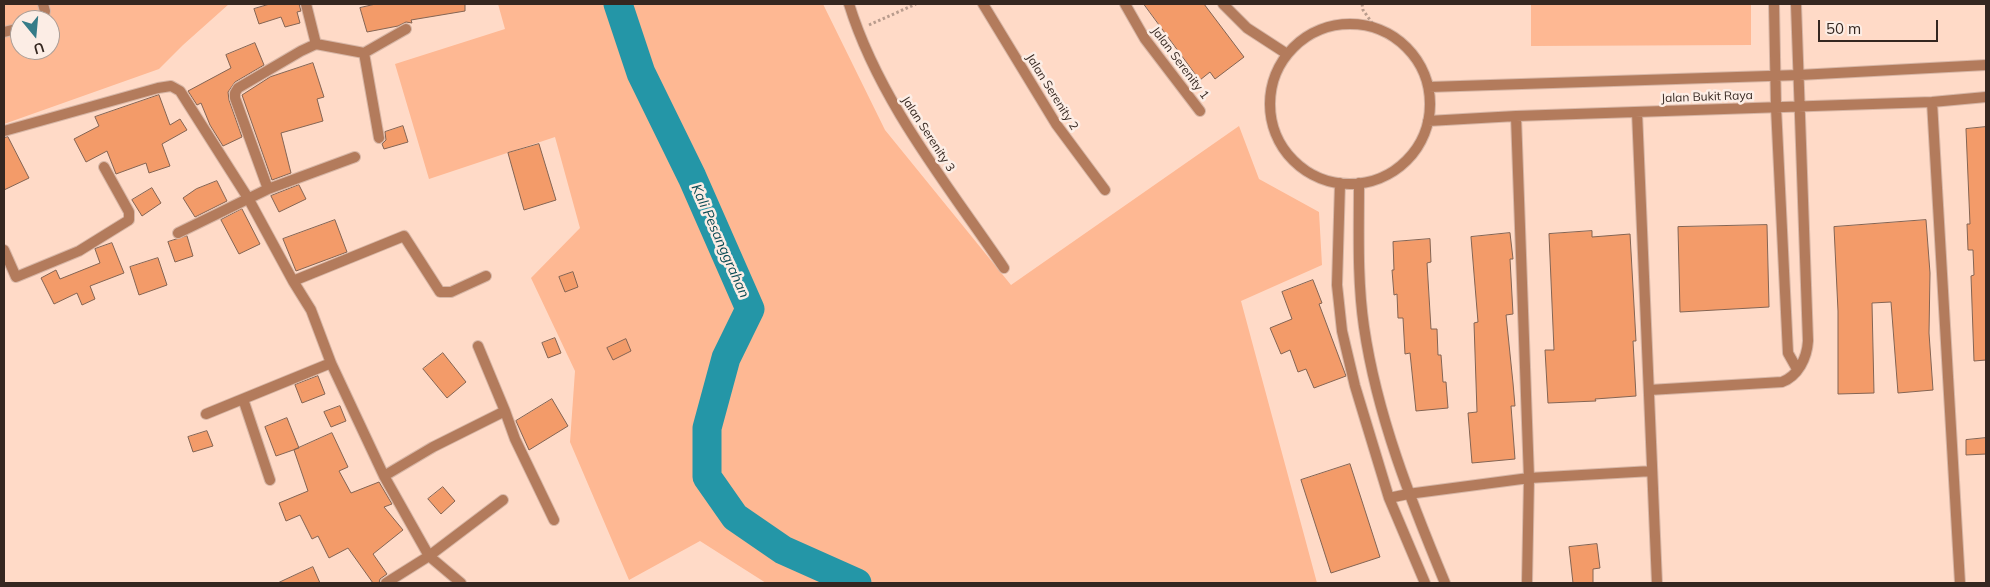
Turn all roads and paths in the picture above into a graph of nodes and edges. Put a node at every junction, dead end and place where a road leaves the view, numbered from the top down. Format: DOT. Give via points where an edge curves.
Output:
graph roads {
  1 [pos="306,4"];
  2 [pos="849,4"];
  3 [pos="916,4"];
  4 [pos="983,4"];
  5 [pos="1125,4"];
  6 [pos="1223,4"];
  7 [pos="1362,4"];
  8 [pos="1774,4"];
  9 [pos="1796,4"];
  10 [pos="1375,28"];
  11 [pos="406,29"];
  12 [pos="857,30"];
  13 [pos="316,44"];
  14 [pos="364,53"];
  15 [pos="1287,54"];
  16 [pos="1986,65"];
  17 [pos="1775,75"];
  18 [pos="1799,75"];
  19 [pos="1429,87"];
  20 [pos="1986,97"];
  21 [pos="1932,102"];
  22 [pos="1799,106"];
  23 [pos="1776,107"];
  24 [pos="1200,111"];
  25 [pos="1637,112"];
  26 [pos="1516,116"];
  27 [pos="1428,121"];
  28 [pos="4,131"];
  29 [pos="379,138"];
  30 [pos="355,157"];
  31 [pos="104,167"];
  32 [pos="1340,183"];
  33 [pos="1359,183"];
  34 [pos="268,189"];
  35 [pos="1105,190"];
  36 [pos="248,198"];
  37 [pos="178,233"];
  38 [pos="4,250"];
  39 [pos="1004,268"];
  40 [pos="486,276"];
  41 [pos="293,281"];
  42 [pos="478,346"];
  43 [pos="331,363"];
  44 [pos="1797,369"];
  45 [pos="1649,390"];
  46 [pos="243,399"];
  47 [pos="505,411"];
  48 [pos="206,414"];
  49 [pos="1652,471"];
  50 [pos="384,476"];
  51 [pos="1528,478"];
  52 [pos="270,480"];
  53 [pos="1408,494"];
  54 [pos="1389,498"];
  55 [pos="503,500"];
  56 [pos="554,520"];
  57 [pos="429,556"];
  58 [pos="386,583"];
  59 [pos="461,583"];
  60 [pos="1425,583"];
  61 [pos="1445,583"];
  62 [pos="1527,583"];
  63 [pos="1657,583"];
  64 [pos="1960,583"];
  1 -- 13 [label="street"];
  2 -- 12 [label="street, Jalan Serenity 3"];
  3 -- 12 [label="path"];
  4 -- 35 [label="street, Jalan Serenity 2" via="1056,124"];
  5 -- 24 [label="street, Jalan Serenity 1" via="1145,39"];
  6 -- 15 [label="street" via="1247,28"];
  7 -- 10 [label="path"];
  8 -- 17 [label="street"];
  9 -- 18 [label="street"];
  10 -- 15 [label="street" via="1351,24 1327,27 1305,37"];
  10 -- 19 [label="street" via="1400,40 1418,61"];
  11 -- 14 [label="street"];
  12 -- 39 [label="street, Jalan Serenity 3" via="893,104"];
  13 -- 14 [label="street"];
  13 -- 34 [label="street" via="238,88 235,93"];
  14 -- 29 [label="street"];
  15 -- 32 [label="street" via="1276,72 1270,92 1270,113 1278,138 1293,160 1314,175"];
  16 -- 18 [label="street, Jalan Bukit Raya"];
  17 -- 18 [label="street, Jalan Bukit Raya"];
  17 -- 19 [label="street, Jalan Bukit Raya"];
  17 -- 23 [label="street"];
  18 -- 22 [label="street"];
  19 -- 27 [label="street"];
  20 -- 21 [label="street, Jalan Bukit Raya"];
  21 -- 22 [label="street, Jalan Bukit Raya"];
  21 -- 64 [label="street"];
  22 -- 23 [label="street, Jalan Bukit Raya"];
  22 -- 44 [label="street" via="1808,341 1805,358"];
  23 -- 25 [label="street, Jalan Bukit Raya"];
  23 -- 44 [label="street" via="1788,353"];
  25 -- 26 [label="street, Jalan Bukit Raya"];
  25 -- 45 [label="street"];
  26 -- 27 [label="street, Jalan Bukit Raya"];
  26 -- 51 [label="street"];
  27 -- 33 [label="street" via="1420,144 1404,163 1383,176"];
  28 -- 36 [label="street" via="171,86 180,91"];
  30 -- 34 [label="street"];
  31 -- 38 [label="street" via="129,212 129,220 79,251 16,277"];
  32 -- 33 [label="street"];
  32 -- 54 [label="street" via="1337,284 1342,331"];
  33 -- 53 [label="street" via="1359,283 1364,327 1374,382"];
  34 -- 36 [label="street"];
  36 -- 37 [label="street"];
  36 -- 41 [label="street"];
  40 -- 41 [label="street" via="451,292 440,292 404,236"];
  41 -- 43 [label="street" via="311,310"];
  42 -- 47 [label="street"];
  43 -- 46 [label="street"];
  43 -- 50 [label="street"];
  44 -- 45 [label="street" via="1789,379 1772,384"];
  45 -- 49 [label="street"];
  46 -- 48 [label="street"];
  46 -- 52 [label="street"];
  47 -- 50 [label="street"];
  47 -- 56 [label="street"];
  49 -- 51 [label="street"];
  49 -- 63 [label="street"];
  50 -- 57 [label="street"];
  51 -- 53 [label="street"];
  51 -- 62 [label="street"];
  53 -- 54 [label="street"];
  53 -- 61 [label="street"];
  54 -- 60 [label="street"];
  55 -- 57 [label="street"];
  57 -- 58 [label="street"];
  57 -- 59 [label="street"];
}
